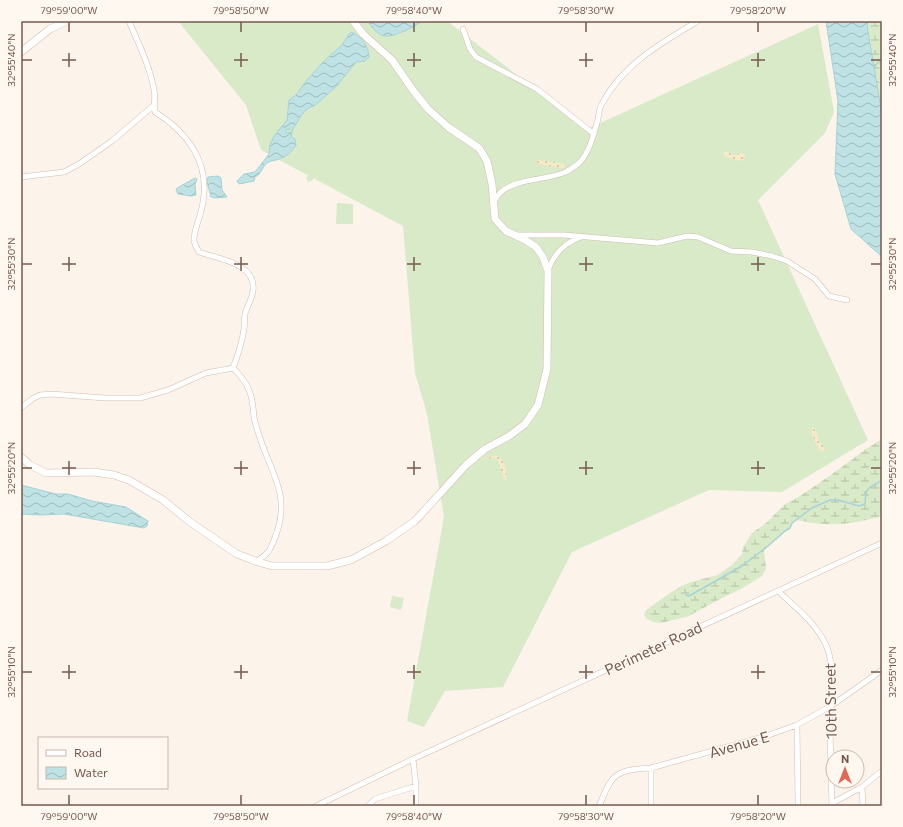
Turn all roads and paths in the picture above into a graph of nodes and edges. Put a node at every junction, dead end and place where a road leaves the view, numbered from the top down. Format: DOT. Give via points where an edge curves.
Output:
graph roads {
  1 [pos="67,21"];
  2 [pos="130,21"];
  3 [pos="353,21"];
  4 [pos="698,21"];
  5 [pos="463,29"];
  6 [pos="21,52"];
  7 [pos="153,106"];
  8 [pos="594,134"];
  9 [pos="21,177"];
  10 [pos="492,204"];
  11 [pos="514,234"];
  12 [pos="583,237"];
  13 [pos="548,271"];
  14 [pos="847,300"];
  15 [pos="233,368"];
  16 [pos="21,408"];
  17 [pos="21,457"];
  18 [pos="882,543"];
  19 [pos="257,561"];
  20 [pos="778,591"];
  21 [pos="882,670"];
  22 [pos="830,707"];
  23 [pos="797,724"];
  24 [pos="413,759"];
  25 [pos="651,768"];
  26 [pos="882,771"];
  27 [pos="865,785"];
  28 [pos="416,786"];
  29 [pos="858,789"];
  30 [pos="862,789"];
  31 [pos="316,806"];
  32 [pos="368,806"];
  33 [pos="416,806"];
  34 [pos="599,806"];
  35 [pos="651,806"];
  36 [pos="798,806"];
  37 [pos="832,806"];
  38 [pos="863,806"];
  1 -- 6 [label="street" via="50,29"];
  2 -- 7 [label="street" via="151,75 155,92"];
  3 -- 10 [label="street" via="363,34 392,60 428,109 448,127 479,148 487,161 492,184"];
  4 -- 8 [label="street" via="659,44 614,84 601,105"];
  5 -- 8 [label="street" via="470,49 476,56 537,89"];
  7 -- 9 [label="street" via="79,164 64,172"];
  7 -- 15 [label="street" via="155,112 183,134 201,164 204,182 203,202 194,235 199,252 240,266 252,277 254,290 245,314 240,350"];
  8 -- 10 [label="street" via="581,160 573,168 506,188"];
  10 -- 11 [label="street" via="495,219 506,231"];
  11 -- 12 [label="street"];
  11 -- 13 [label="street" via="536,247"];
  12 -- 13 [label="street" via="562,247"];
  12 -- 14 [label="street" via="658,244 687,236 698,237 731,251 752,252 787,261 815,279 829,296"];
  13 -- 19 [label="street" via="547,369 538,405 524,424 484,449 466,465 415,521 366,553 327,566 272,566"];
  15 -- 16 [label="street" via="206,373 168,390 140,398 51,394 40,396"];
  15 -- 19 [label="street" via="249,389 254,419 281,497 280,524 273,544 269,554"];
  17 -- 19 [label="street" via="46,473 94,472 129,480 163,500 237,554"];
  18 -- 20 [label="street, Perimeter Road"];
  20 -- 22 [label="street, 10th Street" via="812,624 827,648 832,678"];
  20 -- 24 [label="street, Perimeter Road"];
  21 -- 22 [label="street, Avenue E"];
  22 -- 23 [label="street, Avenue E"];
  22 -- 37 [label="street, 10th Street"];
  23 -- 25 [label="street, Avenue E" via="766,736"];
  23 -- 36 [label="street"];
  24 -- 28 [label="street"];
  24 -- 31 [label="street, Perimeter Road"];
  25 -- 34 [label="street, Avenue E" via="621,773 612,779"];
  25 -- 35 [label="street"];
  26 -- 27 [label="street"];
  28 -- 32 [label="street" via="374,799"];
  28 -- 33 [label="street"];
  29 -- 37 [label="street" via="836,801"];
  30 -- 38 [label="street"];
}
